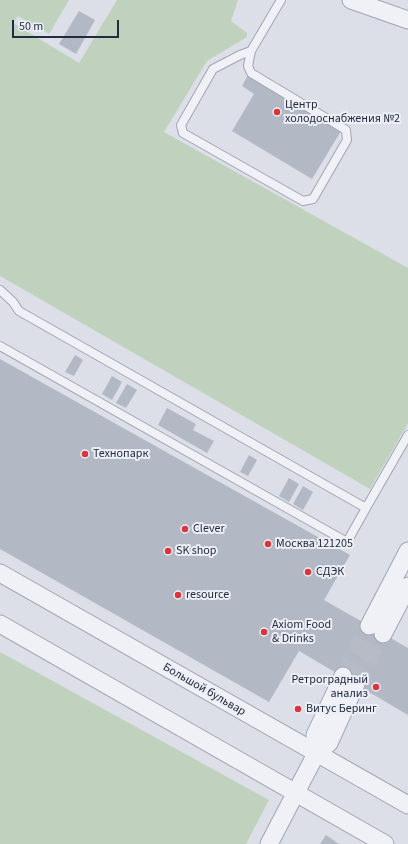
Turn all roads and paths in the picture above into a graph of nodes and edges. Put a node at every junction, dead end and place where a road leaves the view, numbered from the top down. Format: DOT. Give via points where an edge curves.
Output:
graph roads {
  1 [pos="281,0"];
  2 [pos="351,0"];
  3 [pos="408,20"];
  4 [pos="251,51"];
  5 [pos="0,290"];
  6 [pos="0,346"];
  7 [pos="408,435"];
  8 [pos="366,508"];
  9 [pos="408,551"];
  10 [pos="0,573"];
  11 [pos="408,586"];
  12 [pos="0,624"];
  13 [pos="349,680"];
  14 [pos="316,754"];
  15 [pos="295,793"];
  16 [pos="408,805"];
  17 [pos="268,844"];
  18 [pos="385,844"];
  1 -- 4 [label="lane"];
  2 -- 3 [label="street"];
  4 -- 4 [label="lane" via="248,66 251,73 346,130 347,140 313,199 303,202 183,133 181,125 213,68"];
  5 -- 8 [label="lane" via="19,311"];
  6 -- 8 [label="lane" via="347,542"];
  7 -- 8 [label="lane"];
  9 -- 11 [label="street" via="376,630"];
  10 -- 14 [label="street, Большой бульвар"];
  12 -- 15 [label="street"];
  13 -- 14 [label="street" via="329,743"];
  14 -- 15 [label="street"];
  14 -- 16 [label="street, Большой бульвар"];
  15 -- 17 [label="street"];
  15 -- 18 [label="street"];
}
